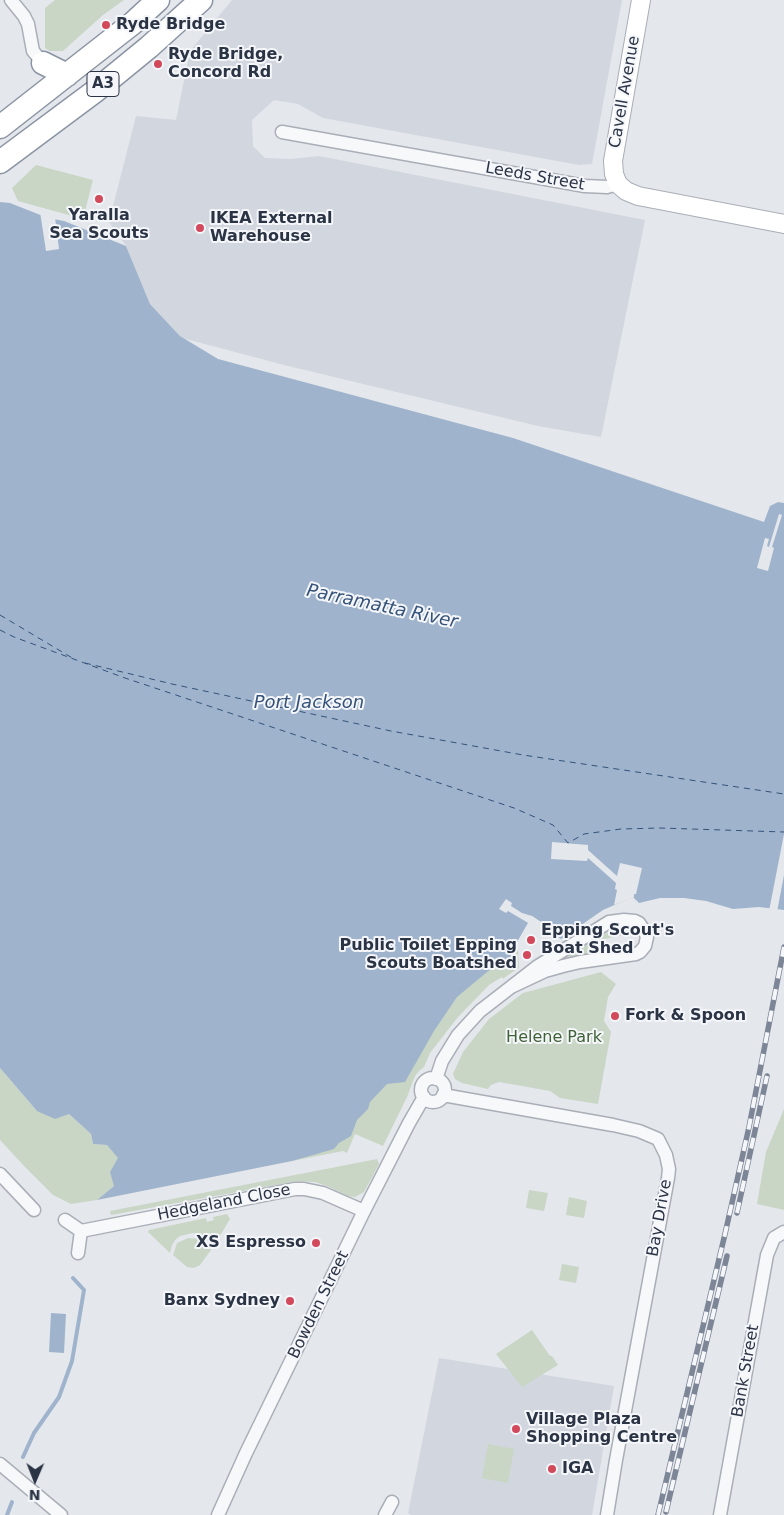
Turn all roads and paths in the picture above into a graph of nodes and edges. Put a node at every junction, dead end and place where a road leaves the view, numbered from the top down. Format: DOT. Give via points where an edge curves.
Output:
graph roads {
  1 [pos="11,0"];
  2 [pos="158,0"];
  3 [pos="201,0"];
  4 [pos="641,0"];
  5 [pos="43,63"];
  6 [pos="67,75"];
  7 [pos="0,127"];
  8 [pos="282,132"];
  9 [pos="0,162"];
  10 [pos="618,184"];
  11 [pos="784,224"];
  12 [pos="511,987"];
  13 [pos="436,1078"];
  14 [pos="443,1095"];
  15 [pos="424,1097"];
  16 [pos="0,1174"];
  17 [pos="34,1210"];
  18 [pos="364,1212"];
  19 [pos="65,1220"];
  20 [pos="81,1231"];
  21 [pos="783,1232"];
  22 [pos="78,1253"];
  23 [pos="0,1464"];
  24 [pos="392,1502"];
  25 [pos="61,1515"];
  26 [pos="218,1515"];
  27 [pos="385,1515"];
  28 [pos="608,1515"];
  29 [pos="720,1515"];
  1 -- 5 [label="street" via="28,24 32,51"];
  2 -- 6 [label="highway, A3"];
  3 -- 9 [label="highway, A3" via="94,92"];
  4 -- 10 [label="street, Cavell Avenue" via="613,161"];
  5 -- 6 [label="highway"];
  6 -- 7 [label="highway, A3"];
  8 -- 10 [label="street, Leeds Street" via="585,186"];
  10 -- 11 [label="street" via="638,196"];
  12 -- 12 [label="street" via="543,962 609,922 624,920 639,923 643,928 646,937 643,950 632,956 563,966"];
  12 -- 13 [label="street" via="480,1011 458,1034"];
  13 -- 14 [label="street" via="444,1084"];
  13 -- 15 [label="street" via="430,1078 423,1085"];
  14 -- 15 [label="street" via="433,1101"];
  14 -- 28 [label="street, Bay Drive" via="639,1131 658,1139 666,1155 668,1178"];
  15 -- 18 [label="street, Bowden Street"];
  16 -- 17 [label="street"];
  18 -- 20 [label="street, Hedgeland Close" via="304,1188"];
  18 -- 26 [label="street, Bowden Street"];
  19 -- 20 [label="street"];
  20 -- 22 [label="street"];
  21 -- 29 [label="street, Bank Street" via="771,1243 767,1255"];
  23 -- 25 [label="street"];
  24 -- 27 [label="street"];
}
